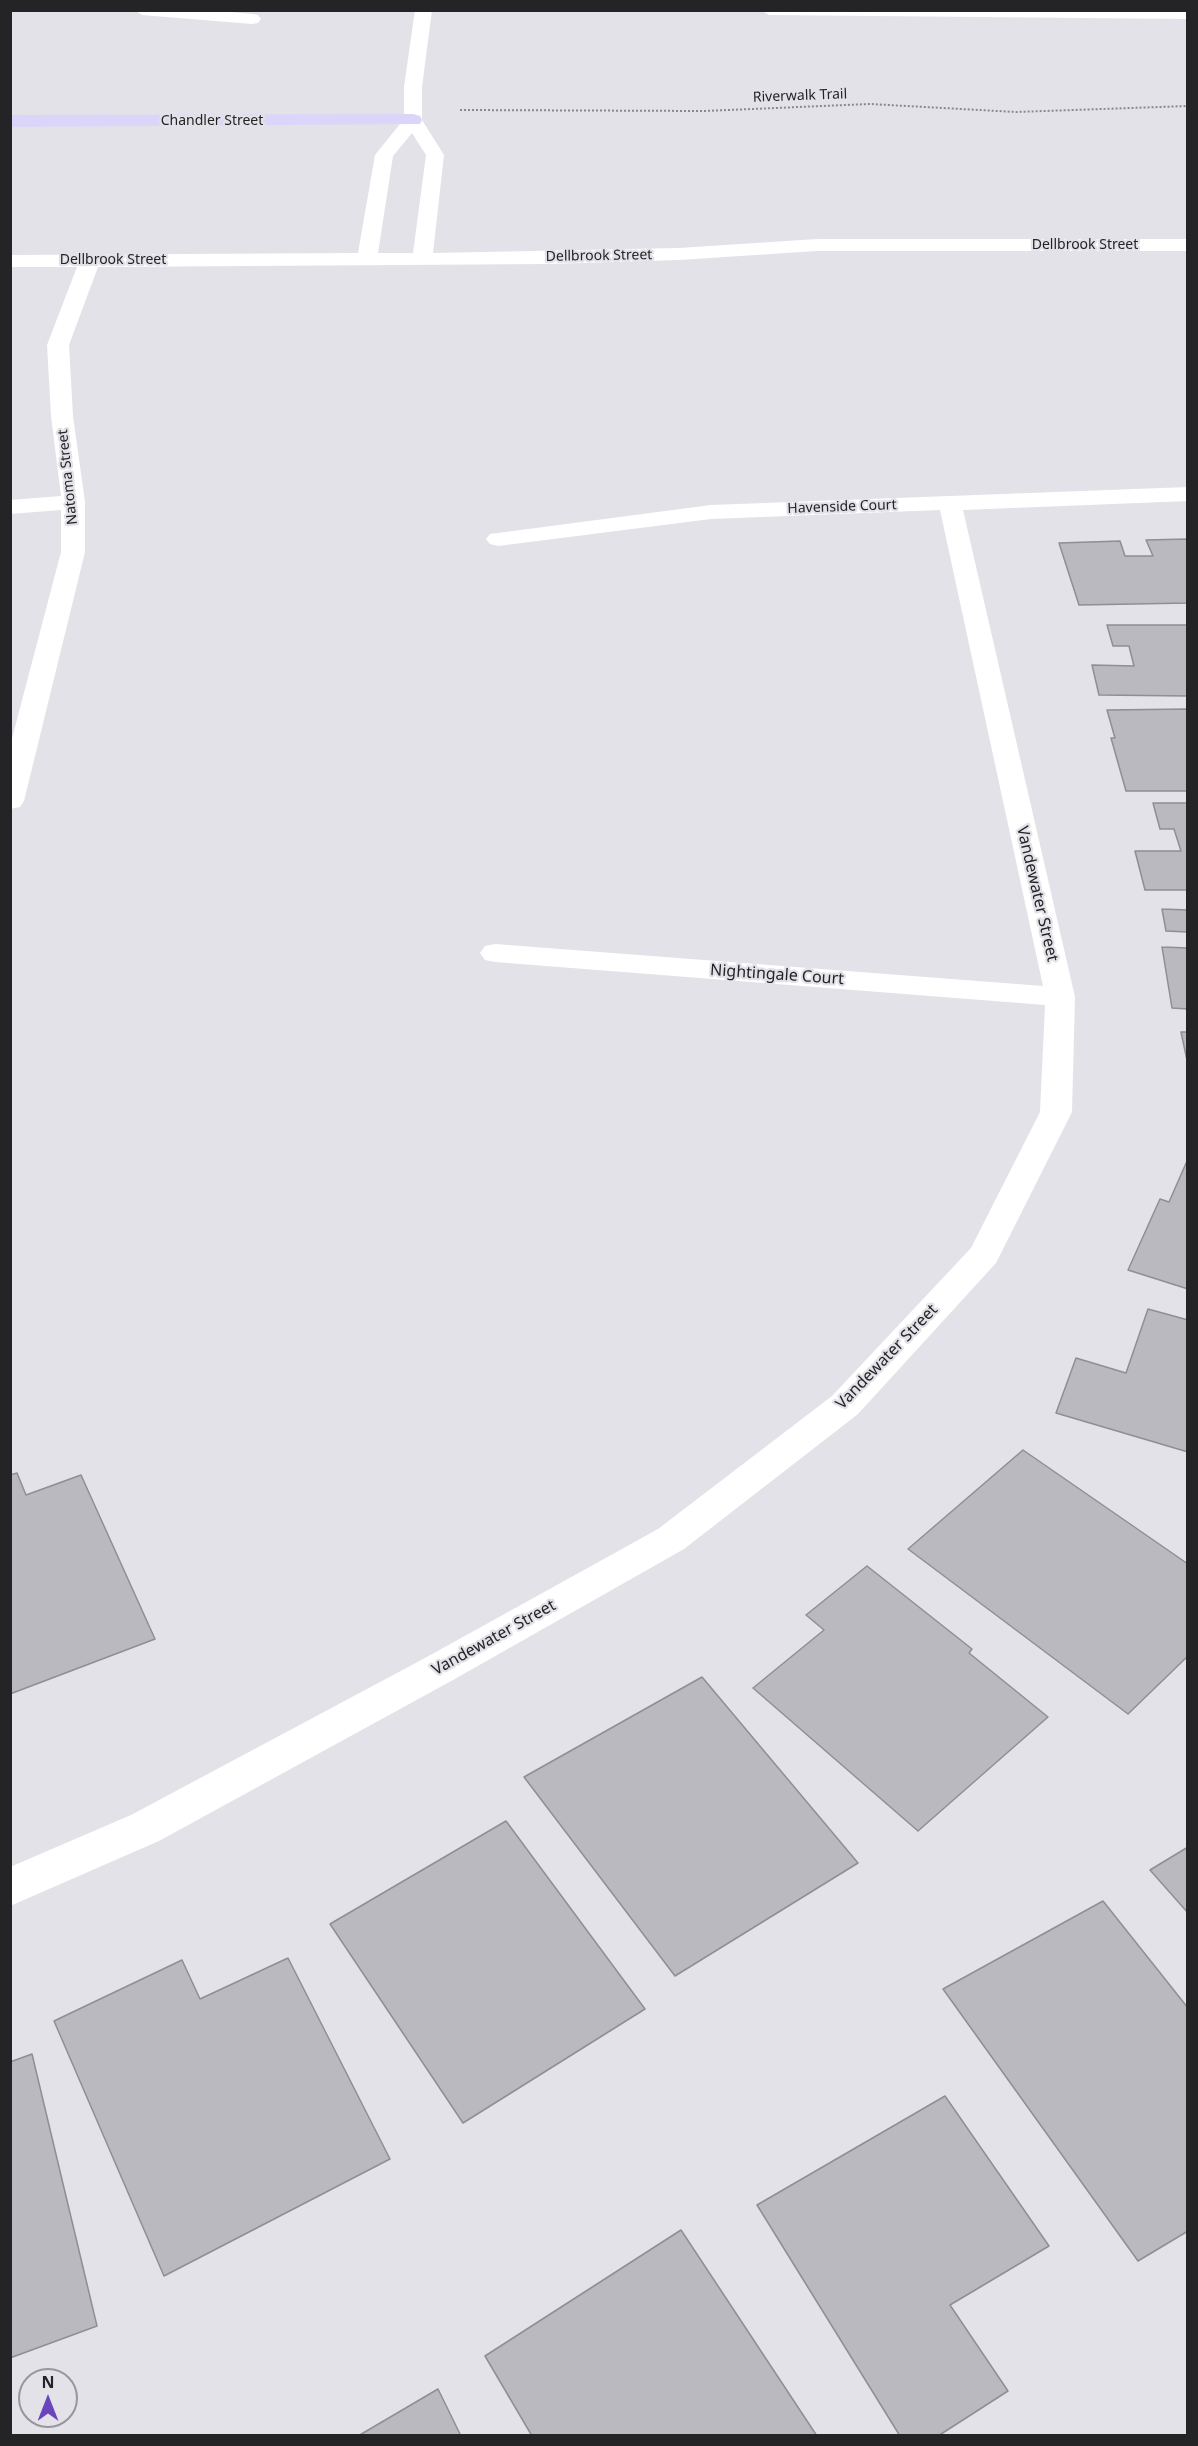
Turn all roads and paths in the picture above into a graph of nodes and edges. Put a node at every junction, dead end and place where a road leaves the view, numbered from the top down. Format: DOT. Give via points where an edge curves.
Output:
graph roads {
  1 [pos="142,10"];
  2 [pos="424,10"];
  3 [pos="769,10"];
  4 [pos="1188,14"];
  5 [pos="252,19"];
  6 [pos="1188,106"];
  7 [pos="413,115"];
  8 [pos="10,121"];
  9 [pos="1188,245"];
  10 [pos="368,259"];
  11 [pos="422,259"];
  12 [pos="90,260"];
  13 [pos="10,261"];
  14 [pos="1188,494"];
  15 [pos="73,502"];
  16 [pos="950,503"];
  17 [pos="10,507"];
  18 [pos="498,539"];
  19 [pos="10,801"];
  20 [pos="495,953"];
  21 [pos="1060,996"];
  22 [pos="10,1887"];
  1 -- 5 [label="street"];
  2 -- 7 [label="street"];
  3 -- 4 [label="street"];
  6 -- 7 [label="path, Riverwalk Trail" via="1016,112 870,105"];
  7 -- 8 [label="main road, Chandler Street"];
  7 -- 10 [label="street" via="384,155"];
  7 -- 11 [label="street" via="435,155"];
  9 -- 11 [label="street, Dellbrook Street" via="817,245 679,254"];
  10 -- 11 [label="street, Dellbrook Street"];
  10 -- 12 [label="street, Dellbrook Street"];
  12 -- 13 [label="street, Dellbrook Street"];
  12 -- 15 [label="street, Natoma Street" via="58,345"];
  14 -- 16 [label="street, Havenside Court"];
  15 -- 17 [label="street"];
  15 -- 19 [label="street, Natoma Street" via="73,552"];
  16 -- 18 [label="street, Havenside Court" via="711,512"];
  16 -- 21 [label="street, Vandewater Street"];
  20 -- 21 [label="street, Nightingale Court"];
  21 -- 22 [label="street, Vandewater Street" via="1056,1112 984,1255 845,1405 671,1539 145,1828"];
}
